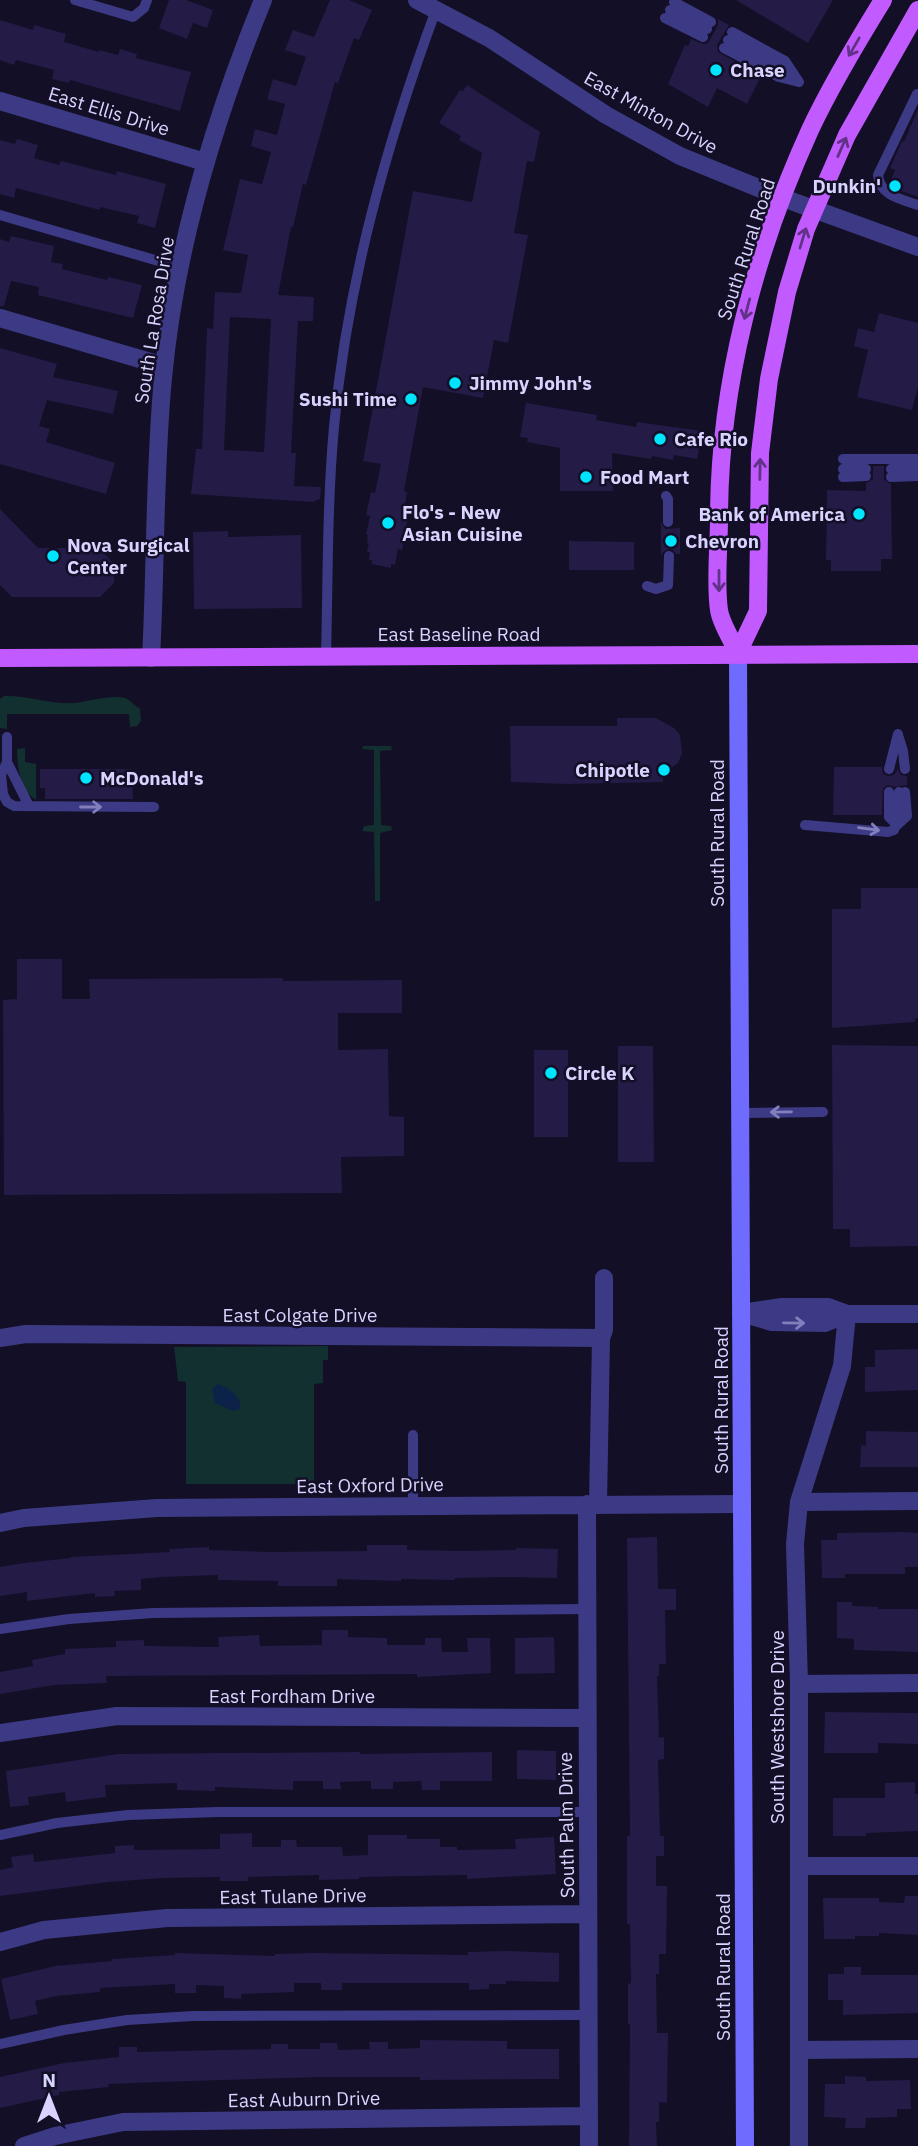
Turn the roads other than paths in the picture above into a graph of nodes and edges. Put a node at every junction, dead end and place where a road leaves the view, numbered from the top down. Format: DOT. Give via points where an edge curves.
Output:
graph roads {
  1 [pos="75,0"];
  2 [pos="147,0"];
  3 [pos="262,0"];
  4 [pos="417,0"];
  5 [pos="883,0"];
  6 [pos="436,10"];
  7 [pos="670,10"];
  8 [pos="918,10"];
  9 [pos="913,23"];
  10 [pos="728,40"];
  11 [pos="917,94"];
  12 [pos="0,101"];
  13 [pos="205,162"];
  14 [pos="783,198"];
  15 [pos="918,205"];
  16 [pos="814,209"];
  17 [pos="0,215"];
  18 [pos="918,247"];
  19 [pos="179,267"];
  20 [pos="0,318"];
  21 [pos="164,366"];
  22 [pos="918,459"];
  23 [pos="918,468"];
  24 [pos="866,473"];
  25 [pos="918,477"];
  26 [pos="666,496"];
  27 [pos="668,522"];
  28 [pos="669,556"];
  29 [pos="647,586"];
  30 [pos="738,653"];
  31 [pos="918,654"];
  32 [pos="326,656"];
  33 [pos="151,658"];
  34 [pos="0,659"];
  35 [pos="898,734"];
  36 [pos="6,737"];
  37 [pos="7,762"];
  38 [pos="29,806"];
  39 [pos="154,807"];
  40 [pos="805,825"];
  41 [pos="897,825"];
  42 [pos="822,1112"];
  43 [pos="740,1113"];
  44 [pos="604,1278"];
  45 [pos="741,1313"];
  46 [pos="847,1314"];
  47 [pos="918,1314"];
  48 [pos="0,1338"];
  49 [pos="600,1338"];
  50 [pos="413,1435"];
  51 [pos="918,1501"];
  52 [pos="799,1502"];
  53 [pos="593,1504"];
  54 [pos="742,1504"];
  55 [pos="413,1506"];
  56 [pos="0,1524"];
  57 [pos="586,1609"];
  58 [pos="0,1629"];
  59 [pos="918,1683"];
  60 [pos="799,1684"];
  61 [pos="586,1718"];
  62 [pos="0,1733"];
  63 [pos="587,1812"];
  64 [pos="0,1835"];
  65 [pos="799,1866"];
  66 [pos="918,1866"];
  67 [pos="589,1914"];
  68 [pos="0,1942"];
  69 [pos="589,2015"];
  70 [pos="0,2044"];
  71 [pos="918,2049"];
  72 [pos="799,2050"];
  73 [pos="589,2116"];
  74 [pos="24,2146"];
  75 [pos="589,2146"];
  76 [pos="745,2146"];
  77 [pos="799,2146"];
  1 -- 2 [label="lane" via="133,17"];
  3 -- 13 [label="street, South La Rosa Drive"];
  4 -- 6 [label="street, East Minton Drive"];
  5 -- 14 [label="main road, South Rural Road, one-way" via="811,128"];
  6 -- 14 [label="street, East Minton Drive" via="680,156"];
  6 -- 32 [label="lane" via="407,89 366,232 348,323 334,427"];
  7 -- 7 [label="lane" via="707,29"];
  8 -- 9 [label="main road, South Rural Road"];
  16 -- 9 [label="main road, South Rural Road, one-way" via="847,135"];
  10 -- 10 [label="lane" via="785,61 799,82 779,77"];
  11 -- 15 [label="lane" via="878,175 887,194"];
  12 -- 13 [label="street, East Ellis Drive"];
  13 -- 19 [label="street, South La Rosa Drive"];
  14 -- 16 [label="street, East Minton Drive"];
  14 -- 30 [label="main road, South Rural Road, one-way" via="739,340 721,461 719,611"];
  16 -- 18 [label="street, East Minton Drive"];
  30 -- 16 [label="main road, South Rural Road, one-way" via="758,611 760,453 769,379 787,292"];
  17 -- 19 [label="lane"];
  19 -- 21 [label="street, South La Rosa Drive"];
  20 -- 21 [label="street"];
  21 -- 33 [label="street, South La Rosa Drive"];
  22 -- 24 [label="lane" via="843,468"];
  23 -- 25 [label="lane" via="891,473"];
  26 -- 27 [label="lane"];
  28 -- 29 [label="lane" via="668,585 656,590"];
  30 -- 31 [label="main road, East Baseline Road"];
  30 -- 32 [label="main road, East Baseline Road"];
  30 -- 43 [label="main road, South Rural Road"];
  32 -- 33 [label="main road, East Baseline Road"];
  33 -- 34 [label="main road, East Baseline Road"];
  35 -- 35 [label="lane" via="903,751 897,769"];
  36 -- 37 [label="lane"];
  37 -- 38 [label="lane"];
  37 -- 38 [label="lane" via="1,775 6,802"];
  38 -- 39 [label="lane, one-way"];
  40 -- 41 [label="lane, one-way" via="888,832"];
  41 -- 41 [label="lane" via="889,817 898,792 907,816"];
  42 -- 43 [label="lane, one-way"];
  43 -- 45 [label="main road, South Rural Road"];
  44 -- 49 [label="street, South Palm Drive"];
  45 -- 46 [label="street" via="828,1307"];
  45 -- 54 [label="main road, South Rural Road"];
  46 -- 47 [label="street"];
  46 -- 52 [label="street, South Westshore Drive" via="842,1366"];
  48 -- 49 [label="street, East Colgate Drive" via="39,1334"];
  49 -- 53 [label="street, South Palm Drive"];
  50 -- 55 [label="lane"];
  51 -- 52 [label="street"];
  52 -- 60 [label="street, South Westshore Drive" via="795,1544"];
  53 -- 54 [label="street, East Oxford Drive"];
  53 -- 55 [label="street, East Oxford Drive"];
  53 -- 57 [label="street, South Palm Drive"];
  54 -- 76 [label="main road, South Rural Road"];
  55 -- 56 [label="street, East Oxford Drive" via="157,1508 24,1518"];
  57 -- 58 [label="lane" via="153,1613"];
  57 -- 61 [label="street, South Palm Drive"];
  59 -- 60 [label="street"];
  60 -- 65 [label="street, South Westshore Drive"];
  61 -- 62 [label="street, East Fordham Drive" via="117,1716"];
  61 -- 63 [label="street, South Palm Drive"];
  63 -- 64 [label="lane" via="128,1815"];
  63 -- 67 [label="street, South Palm Drive"];
  65 -- 66 [label="street"];
  65 -- 72 [label="street, South Westshore Drive"];
  67 -- 68 [label="street, East Tulane Drive" via="167,1918 44,1930"];
  67 -- 69 [label="street, South Palm Drive"];
  69 -- 70 [label="lane" via="193,2016 127,2020"];
  69 -- 73 [label="street, South Palm Drive"];
  71 -- 72 [label="street"];
  72 -- 77 [label="street, South Westshore Drive"];
  73 -- 74 [label="street, East Auburn Drive" via="123,2122"];
  73 -- 75 [label="street, South Palm Drive"];
}
